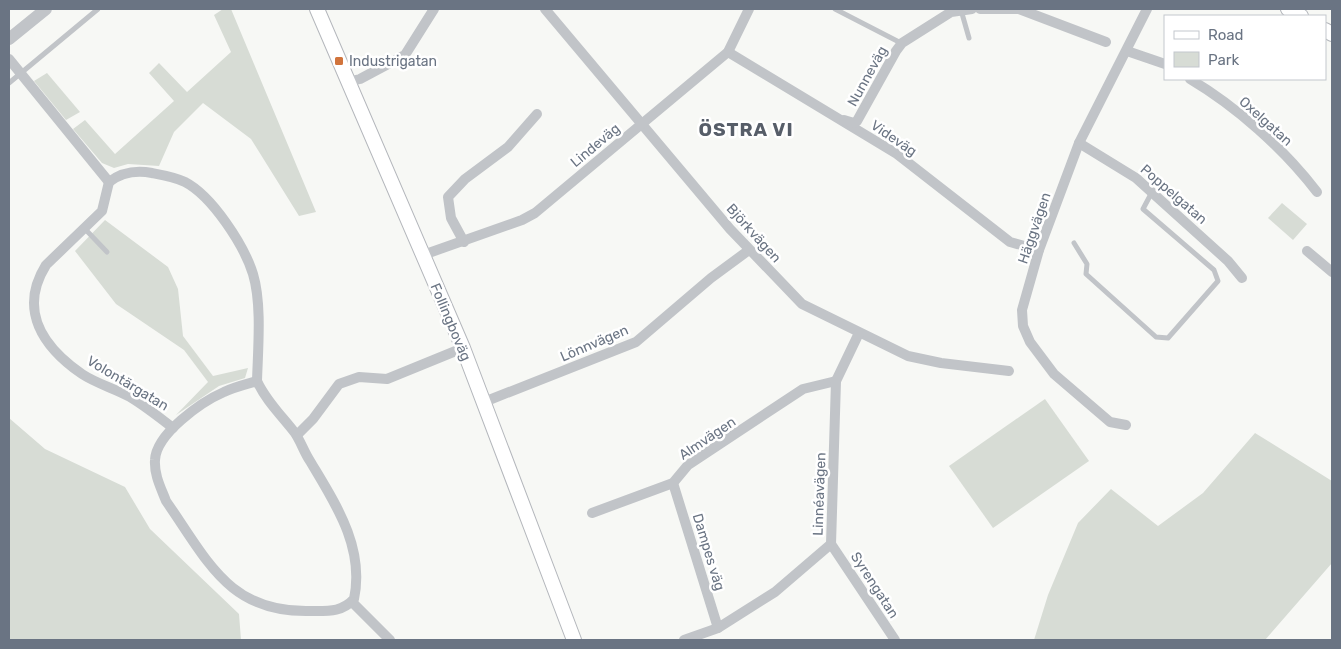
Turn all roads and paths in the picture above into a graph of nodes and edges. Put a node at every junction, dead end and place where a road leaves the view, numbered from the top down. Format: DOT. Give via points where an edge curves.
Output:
graph roads {
  1 [pos="46,9"];
  2 [pos="98,9"];
  3 [pos="317,9"];
  4 [pos="434,9"];
  5 [pos="545,9"];
  6 [pos="749,9"];
  7 [pos="835,9"];
  8 [pos="972,9"];
  9 [pos="980,9"];
  10 [pos="1147,9"];
  11 [pos="1288,9"];
  12 [pos="955,10"];
  13 [pos="1299,15"];
  14 [pos="969,38"];
  15 [pos="9,39"];
  16 [pos="1106,42"];
  17 [pos="902,44"];
  18 [pos="1126,51"];
  19 [pos="728,52"];
  20 [pos="9,59"];
  21 [pos="1164,64"];
  22 [pos="20,73"];
  23 [pos="1192,80"];
  24 [pos="347,82"];
  25 [pos="9,83"];
  26 [pos="537,114"];
  27 [pos="838,118"];
  28 [pos="642,124"];
  29 [pos="1079,143"];
  30 [pos="109,182"];
  31 [pos="1152,192"];
  32 [pos="1317,192"];
  33 [pos="84,229"];
  34 [pos="464,242"];
  35 [pos="1074,243"];
  36 [pos="749,250"];
  37 [pos="1039,250"];
  38 [pos="1307,251"];
  39 [pos="107,252"];
  40 [pos="423,255"];
  41 [pos="1332,272"];
  42 [pos="1242,278"];
  43 [pos="859,333"];
  44 [pos="463,348"];
  45 [pos="1010,371"];
  46 [pos="257,381"];
  47 [pos="836,381"];
  48 [pos="484,402"];
  49 [pos="1126,425"];
  50 [pos="173,428"];
  51 [pos="297,435"];
  52 [pos="673,484"];
  53 [pos="592,512"];
  54 [pos="831,544"];
  55 [pos="352,602"];
  56 [pos="718,628"];
  57 [pos="390,640"];
  58 [pos="574,640"];
  59 [pos="684,640"];
  60 [pos="895,640"];
  1 -- 15 [label="street"];
  2 -- 22 [label="lane"];
  3 -- 24 [label="main road, Follingboväg"];
  4 -- 24 [label="street" via="404,55 360,79"];
  5 -- 28 [label="street, Björkvägen"];
  6 -- 19 [label="street, Lindeväg"];
  7 -- 17 [label="lane"];
  8 -- 12 [label="street, Nunneväg"];
  9 -- 16 [label="street" via="1019,9"];
  10 -- 18 [label="street, Häggvägen"];
  11 -- 13 [label="main road"];
  12 -- 14 [label="lane"];
  12 -- 17 [label="street, Nunneväg"];
  17 -- 27 [label="street, Nunneväg" via="857,121 854,124"];
  18 -- 21 [label="street"];
  18 -- 29 [label="street, Häggvägen"];
  19 -- 27 [label="street, Videväg"];
  19 -- 28 [label="street, Lindeväg"];
  20 -- 22 [label="street"];
  22 -- 25 [label="lane"];
  22 -- 30 [label="street"];
  23 -- 32 [label="street, Oxelgatan" via="1212,92 1256,130 1293,164"];
  24 -- 40 [label="main road, Follingboväg"];
  26 -- 34 [label="street" via="508,146 465,179 448,197 451,218"];
  27 -- 37 [label="street, Videväg" via="897,154 1010,242"];
  28 -- 34 [label="street, Lindeväg" via="535,213"];
  28 -- 36 [label="street, Björkvägen"];
  29 -- 31 [label="street, Poppelgatan" via="1136,178"];
  29 -- 37 [label="street, Häggvägen"];
  30 -- 33 [label="street, Volontärgatan" via="102,211"];
  30 -- 46 [label="street" via="130,172 162,175 201,192 221,217 253,274 257,299"];
  31 -- 35 [label="lane" via="1143,208 1214,270 1218,281 1168,338 1156,337 1086,274 1087,264"];
  31 -- 42 [label="street, Poppelgatan" via="1228,261"];
  33 -- 39 [label="lane"];
  33 -- 50 [label="street, Volontärgatan" via="46,265 39,276 35,288 36,321 43,337 82,374 152,410"];
  34 -- 40 [label="street, Lindeväg"];
  36 -- 43 [label="street, Björkvägen" via="802,304"];
  36 -- 48 [label="street, Lönnvägen" via="636,342"];
  37 -- 49 [label="street, Häggvägen" via="1022,310 1023,326 1030,342 1064,384 1110,422"];
  38 -- 41 [label="street"];
  40 -- 44 [label="main road, Follingboväg"];
  43 -- 45 [label="street, Björkvägen" via="908,356"];
  43 -- 47 [label="street, Linnéavägen"];
  44 -- 48 [label="main road, Follingboväg"];
  44 -- 51 [label="street" via="388,379 360,377 339,384"];
  46 -- 50 [label="street" via="224,392"];
  46 -- 51 [label="street" via="269,402"];
  47 -- 52 [label="street, Almvägen" via="803,389 688,465"];
  47 -- 54 [label="street, Linnéavägen"];
  48 -- 58 [label="main road, Follingboväg"];
  50 -- 55 [label="street, Volontärgatan" via="163,438 155,458 158,479 166,501 223,580 247,600 276,609 339,610"];
  51 -- 55 [label="street" via="338,508 350,538 357,571"];
  52 -- 53 [label="street"];
  52 -- 56 [label="street, Dampes väg"];
  54 -- 56 [label="street, Linnéavägen" via="775,592"];
  54 -- 60 [label="street, Syrengatan"];
  55 -- 57 [label="street"];
  56 -- 59 [label="street, Linnéavägen"];
}
